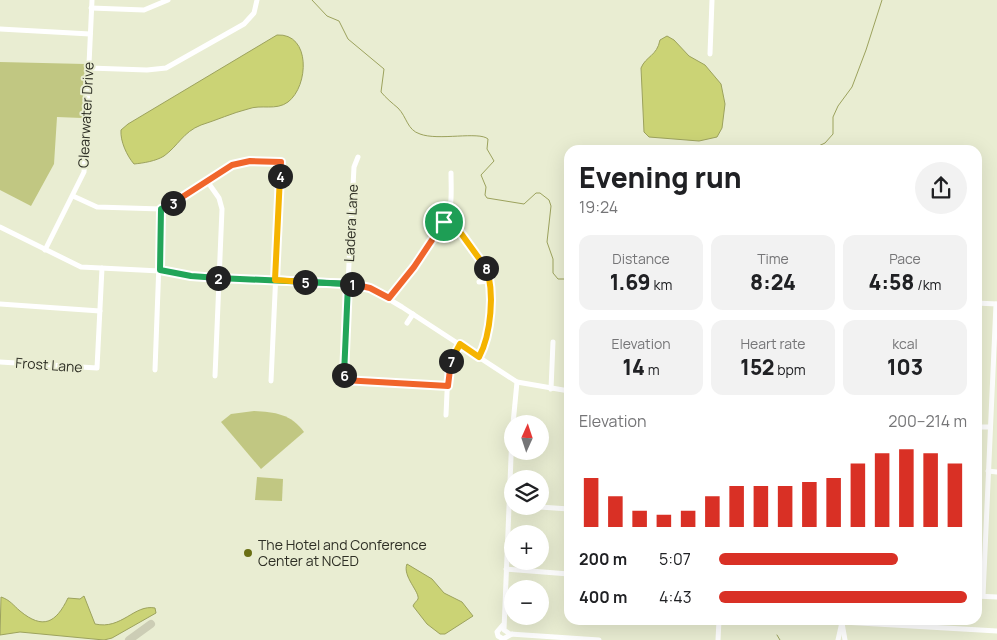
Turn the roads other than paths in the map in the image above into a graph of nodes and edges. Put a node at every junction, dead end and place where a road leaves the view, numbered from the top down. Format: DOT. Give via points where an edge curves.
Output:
graph roads {
  1 [pos="92,0"];
  2 [pos="168,0"];
  3 [pos="257,0"];
  4 [pos="712,0"];
  5 [pos="92,8"];
  6 [pos="0,29"];
  7 [pos="90,34"];
  8 [pos="710,54"];
  9 [pos="89,68"];
  10 [pos="358,157"];
  11 [pos="451,173"];
  12 [pos="207,181"];
  13 [pos="73,196"];
  14 [pos="161,209"];
  15 [pos="444,222"];
  16 [pos="0,227"];
  17 [pos="45,250"];
  18 [pos="102,268"];
  19 [pos="160,270"];
  20 [pos="219,278"];
  21 [pos="275,280"];
  22 [pos="490,281"];
  23 [pos="479,282"];
  24 [pos="348,284"];
  25 [pos="389,298"];
  26 [pos="982,303"];
  27 [pos="0,304"];
  28 [pos="996,304"];
  29 [pos="100,311"];
  30 [pos="413,314"];
  31 [pos="407,324"];
  32 [pos="553,342"];
  33 [pos="460,344"];
  34 [pos="479,357"];
  35 [pos="0,362"];
  36 [pos="155,370"];
  37 [pos="215,376"];
  38 [pos="271,381"];
  39 [pos="995,381"];
  40 [pos="517,382"];
  41 [pos="448,386"];
  42 [pos="551,388"];
  43 [pos="564,389"];
  44 [pos="446,415"];
  45 [pos="514,415"];
  46 [pos="982,427"];
  47 [pos="990,427"];
  48 [pos="988,471"];
  49 [pos="997,472"];
  50 [pos="549,508"];
  51 [pos="564,509"];
  52 [pos="506,570"];
  53 [pos="519,570"];
  54 [pos="564,574"];
  55 [pos="983,596"];
  56 [pos="997,597"];
  57 [pos="151,624"];
  58 [pos="503,624"];
  59 [pos="720,625"];
  60 [pos="840,625"];
  61 [pos="842,625"];
  62 [pos="893,625"];
  63 [pos="997,631"];
  64 [pos="512,634"];
  65 [pos="129,640"];
  66 [pos="599,640"];
  67 [pos="718,640"];
  68 [pos="838,640"];
  69 [pos="845,640"];
  1 -- 5 [label="street, Clearwater Drive"];
  2 -- 5 [label="street" via="144,10"];
  3 -- 9 [label="street" via="254,13 244,24 166,68"];
  4 -- 8 [label="street"];
  5 -- 7 [label="street, Clearwater Drive"];
  6 -- 7 [label="street"];
  7 -- 9 [label="street, Clearwater Drive"];
  9 -- 13 [label="street, Clearwater Drive" via="85,166"];
  10 -- 24 [label="street, Ladera Lane" via="354,167"];
  11 -- 15 [label="street" via="450,204"];
  12 -- 14 [label="street"];
  12 -- 20 [label="street" via="219,198 222,209"];
  12 -- 21 [label="street" via="237,163 281,162"];
  13 -- 14 [label="street" via="97,207"];
  13 -- 17 [label="street, Clearwater Drive"];
  14 -- 19 [label="street"];
  15 -- 22 [label="street" via="467,241 484,264"];
  15 -- 25 [label="street"];
  16 -- 17 [label="street"];
  17 -- 18 [label="street" via="75,265"];
  18 -- 19 [label="street"];
  18 -- 29 [label="street"];
  19 -- 20 [label="street"];
  19 -- 36 [label="street"];
  20 -- 21 [label="street"];
  20 -- 37 [label="street"];
  21 -- 24 [label="street"];
  21 -- 38 [label="street"];
  22 -- 23 [label="street"];
  22 -- 34 [label="street" via="489,323"];
  24 -- 25 [label="street" via="370,288"];
  24 -- 41 [label="street, Ladera Lane" via="343,380"];
  25 -- 30 [label="street"];
  26 -- 28 [label="street"];
  27 -- 29 [label="street"];
  28 -- 39 [label="street"];
  29 -- 35 [label="street, Frost Lane" via="97,368"];
  30 -- 31 [label="street"];
  30 -- 33 [label="street"];
  32 -- 42 [label="street"];
  33 -- 34 [label="street"];
  33 -- 41 [label="street" via="450,362"];
  34 -- 40 [label="street"];
  39 -- 47 [label="street"];
  40 -- 42 [label="street"];
  40 -- 45 [label="street"];
  41 -- 44 [label="street"];
  42 -- 43 [label="street"];
  46 -- 47 [label="street"];
  47 -- 48 [label="street"];
  48 -- 49 [label="street"];
  48 -- 55 [label="street"];
  50 -- 51 [label="street"];
  52 -- 58 [label="street"];
  53 -- 54 [label="street"];
  55 -- 56 [label="street"];
  57 -- 65 [label="street"];
  58 -- 64 [label="street" via="506,632"];
  58 -- 64 [label="street" via="498,636 503,639"];
  59 -- 67 [label="street"];
  60 -- 68 [label="street"];
  61 -- 69 [label="street"];
  62 -- 63 [label="street"];
  64 -- 66 [label="street"];
}
